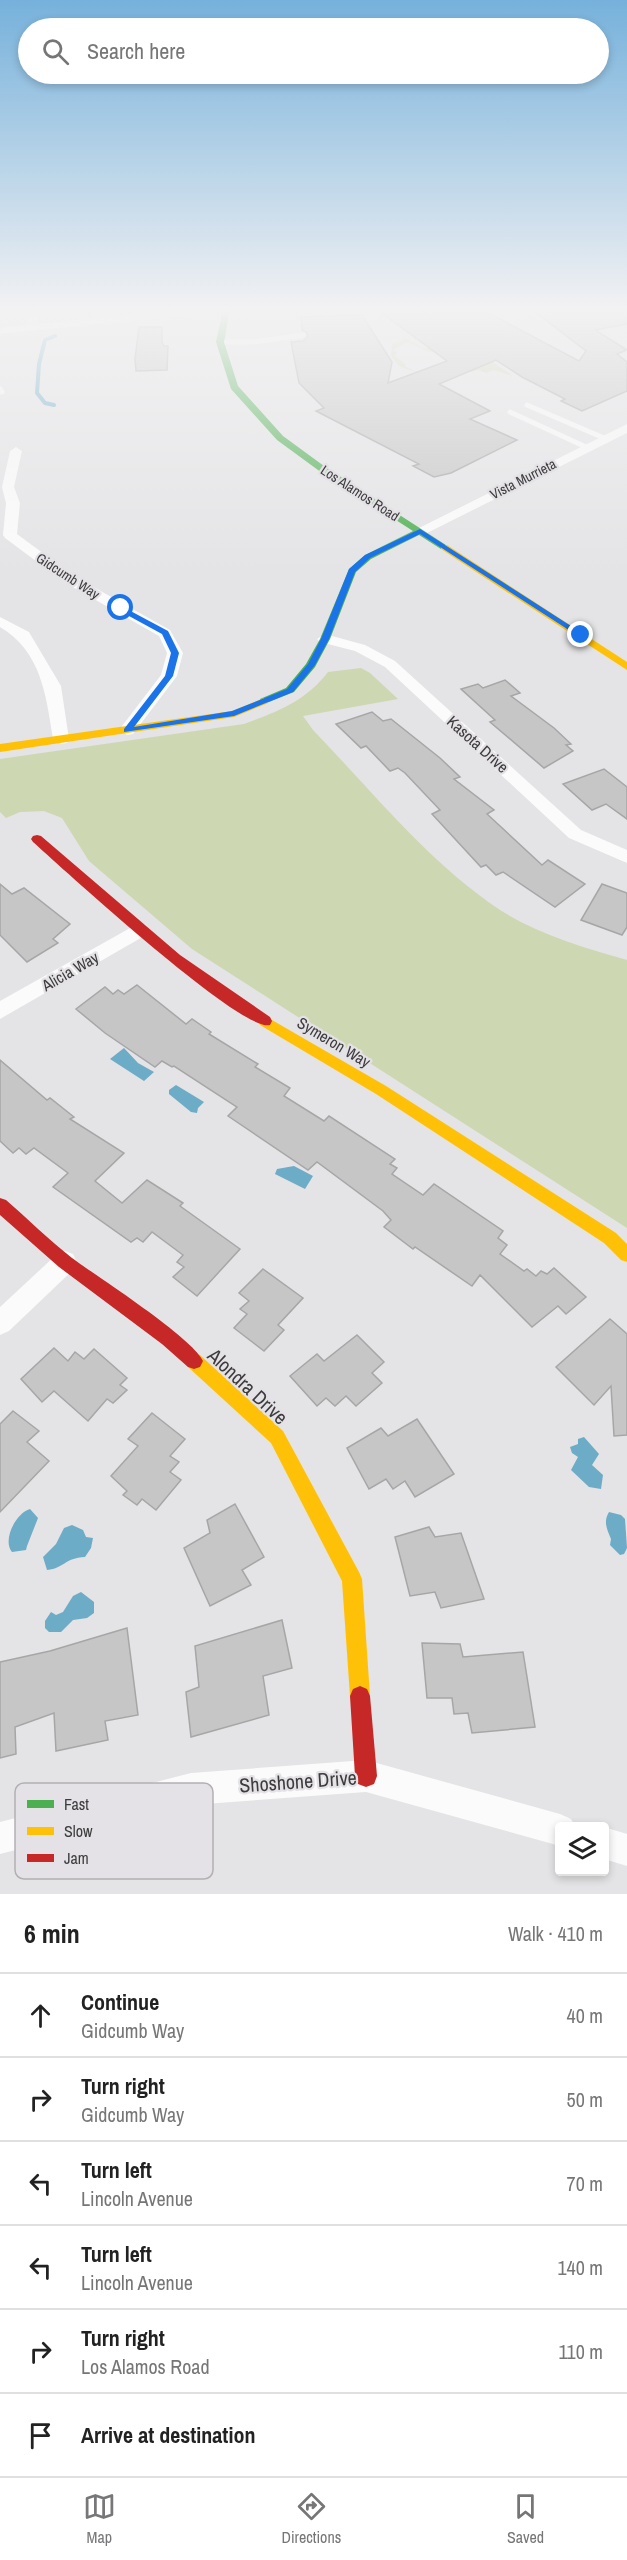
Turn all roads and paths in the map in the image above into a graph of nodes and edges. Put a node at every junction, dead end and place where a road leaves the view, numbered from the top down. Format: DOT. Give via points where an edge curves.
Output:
graph roads {
  1 [pos="243,397"];
  2 [pos="527,405"];
  3 [pos="510,412"];
  4 [pos="627,428"];
  5 [pos="604,438"];
  6 [pos="586,447"];
  7 [pos="16,451"];
  8 [pos="420,531"];
  9 [pos="0,621"];
  10 [pos="325,639"];
  11 [pos="627,668"];
  12 [pos="127,730"];
  13 [pos="61,739"];
  14 [pos="0,748"];
  15 [pos="37,839"];
  16 [pos="627,857"];
  17 [pos="139,930"];
  18 [pos="0,1011"];
  19 [pos="0,1205"];
  20 [pos="627,1255"];
  21 [pos="65,1262"];
  22 [pos="0,1323"];
  23 [pos="366,1776"];
  24 [pos="213,1787"];
  25 [pos="555,1829"];
  26 [pos="15,1834"];
  27 [pos="0,1838"];
  28 [pos="609,1845"];
  29 [pos="627,1850"];
  1 -- 8 [label="street, Los Alamos Road" via="280,438"];
  2 -- 5 [label="lane"];
  3 -- 6 [label="lane"];
  4 -- 5 [label="street, Vista Murrieta"];
  5 -- 6 [label="street, Vista Murrieta"];
  6 -- 8 [label="street, Vista Murrieta"];
  7 -- 12 [label="street, Gidcumb Way" via="8,487 14,503 10,535 69,579 165,633 175,653 169,676"];
  8 -- 10 [label="street" via="368,557 352,571"];
  8 -- 11 [label="street, Los Alamos Road"];
  9 -- 13 [label="street" via="24,635 53,686"];
  10 -- 12 [label="street" via="311,665 290,690 234,714"];
  10 -- 16 [label="street, Kasota Drive" via="360,648 390,664 574,834"];
  12 -- 13 [label="street"];
  13 -- 14 [label="street"];
  15 -- 17 [label="street, Symeron Way"];
  17 -- 18 [label="street, Alicia Way"];
  17 -- 20 [label="street, Symeron Way" via="237,1004 381,1090 610,1238"];
  19 -- 21 [label="street, Alondra Drive"];
  21 -- 22 [label="street"];
  21 -- 23 [label="street, Alondra Drive" via="168,1338 277,1437 352,1579"];
  23 -- 24 [label="street, Shoshone Drive"];
  23 -- 25 [label="street, Shoshone Drive"];
  26 -- 27 [label="street, Shoshone Drive"];
  28 -- 29 [label="street"];
}
